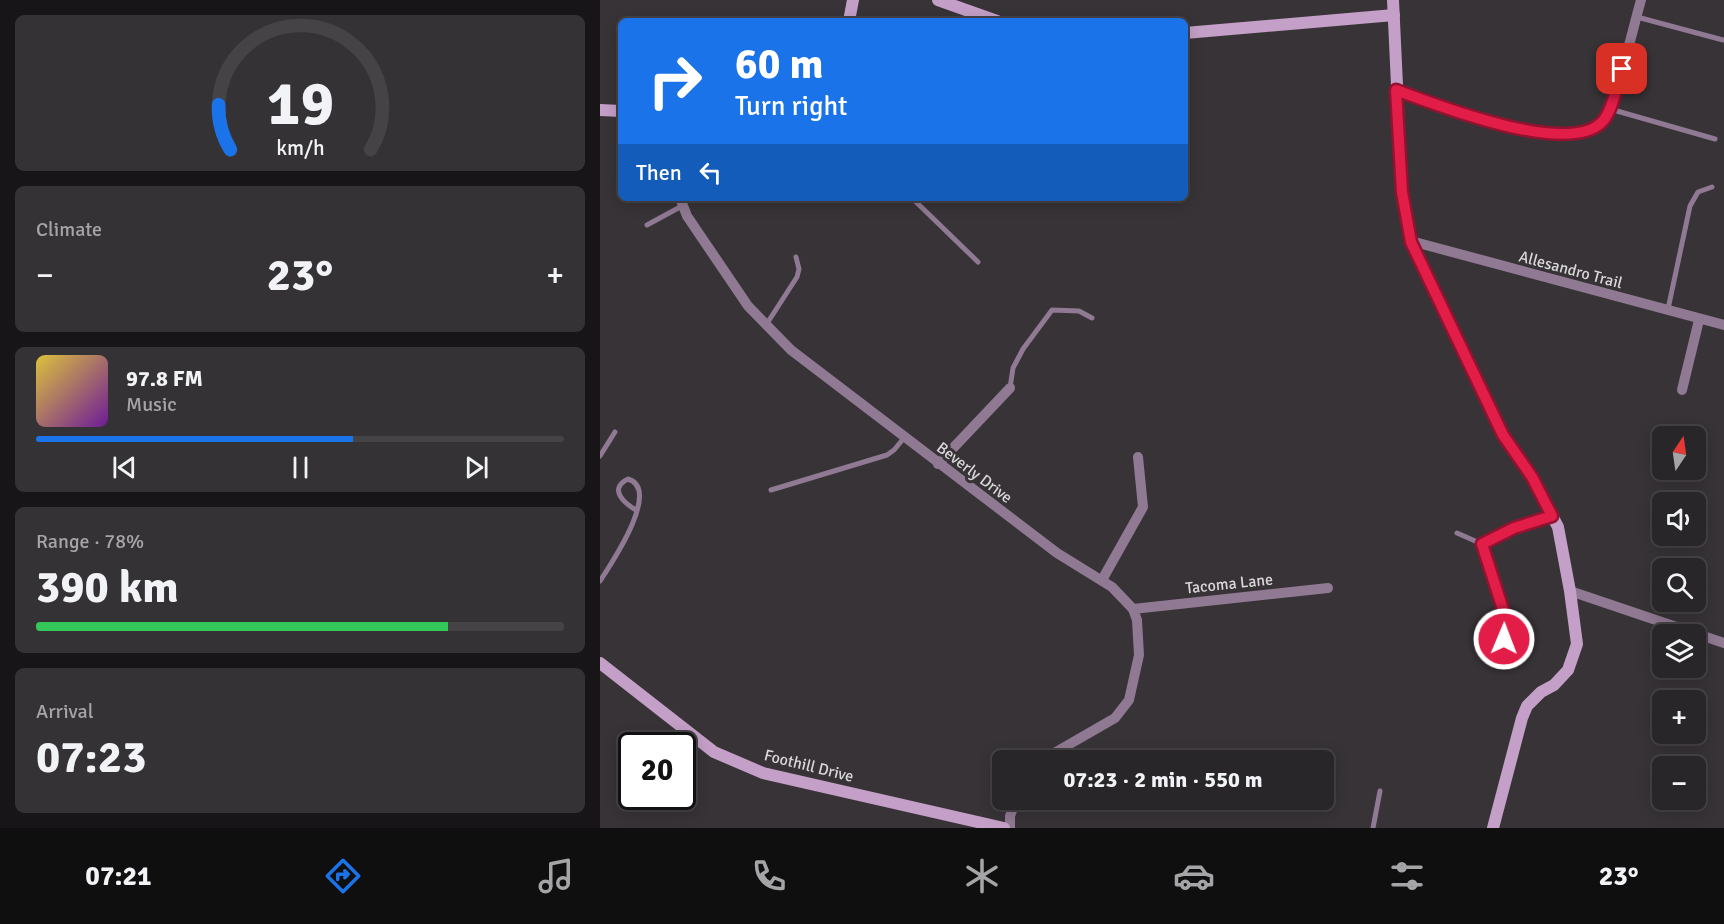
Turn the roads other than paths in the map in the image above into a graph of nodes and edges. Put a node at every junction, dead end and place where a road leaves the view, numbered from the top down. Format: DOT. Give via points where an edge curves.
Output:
graph roads {
  1 [pos="854,0"];
  2 [pos="938,0"];
  3 [pos="1393,0"];
  4 [pos="1641,0"];
  5 [pos="1394,15"];
  6 [pos="1637,16"];
  7 [pos="850,18"];
  8 [pos="989,18"];
  9 [pos="1188,33"];
  10 [pos="1723,40"];
  11 [pos="1396,90"];
  12 [pos="1609,109"];
  13 [pos="600,110"];
  14 [pos="618,111"];
  15 [pos="1715,138"];
  16 [pos="1712,187"];
  17 [pos="915,201"];
  18 [pos="682,202"];
  19 [pos="647,225"];
  20 [pos="1411,242"];
  21 [pos="796,257"];
  22 [pos="978,262"];
  23 [pos="1668,311"];
  24 [pos="1092,318"];
  25 [pos="1700,320"];
  26 [pos="766,325"];
  27 [pos="1724,325"];
  28 [pos="1010,388"];
  29 [pos="1682,390"];
  30 [pos="615,432"];
  31 [pos="904,438"];
  32 [pos="600,456"];
  33 [pos="1138,457"];
  34 [pos="938,464"];
  35 [pos="771,490"];
  36 [pos="636,510"];
  37 [pos="1552,516"];
  38 [pos="1458,533"];
  39 [pos="1482,544"];
  40 [pos="1102,580"];
  41 [pos="600,581"];
  42 [pos="1328,588"];
  43 [pos="1570,591"];
  44 [pos="1133,609"];
  45 [pos="1504,639"];
  46 [pos="1724,643"];
  47 [pos="600,663"];
  48 [pos="1059,750"];
  49 [pos="1380,791"];
  50 [pos="1012,810"];
  51 [pos="1002,828"];
  52 [pos="1373,828"];
  53 [pos="1493,828"];
  1 -- 7 [label="street"];
  2 -- 8 [label="street"];
  3 -- 5 [label="street"];
  4 -- 6 [label="street"];
  5 -- 9 [label="street"];
  5 -- 11 [label="street"];
  6 -- 10 [label="lane"];
  6 -- 12 [label="street"];
  11 -- 12 [label="street" via="1447,109 1550,134 1592,130 1604,120"];
  11 -- 20 [label="street" via="1402,192"];
  12 -- 15 [label="lane"];
  13 -- 14 [label="street"];
  16 -- 23 [label="lane" via="1698,192 1690,206"];
  17 -- 22 [label="lane"];
  18 -- 19 [label="lane"];
  18 -- 26 [label="street, Beverly Drive" via="687,216 748,306"];
  20 -- 23 [label="street, Allesandro Trail"];
  20 -- 37 [label="street" via="1503,435 1532,477"];
  21 -- 26 [label="lane" via="797,277"];
  23 -- 25 [label="street, Allesandro Trail"];
  24 -- 28 [label="lane" via="1079,310 1052,310 1018,359"];
  25 -- 27 [label="street, Allesandro Trail"];
  25 -- 29 [label="street"];
  26 -- 31 [label="street, Beverly Drive" via="791,350"];
  28 -- 34 [label="street"];
  30 -- 32 [label="lane"];
  31 -- 34 [label="street, Beverly Drive"];
  31 -- 35 [label="lane" via="887,455"];
  33 -- 40 [label="street" via="1143,507"];
  34 -- 40 [label="street, Beverly Drive" via="1057,553"];
  36 -- 36 [label="lane" via="639,486 628,479 619,494 623,502"];
  36 -- 41 [label="lane" via="626,540"];
  37 -- 39 [label="lane"];
  37 -- 43 [label="street" via="1558,527"];
  38 -- 39 [label="lane"];
  39 -- 45 [label="lane" via="1508,625"];
  40 -- 44 [label="street, Beverly Drive"];
  42 -- 44 [label="street, Tacoma Lane"];
  43 -- 46 [label="street"];
  43 -- 53 [label="street" via="1577,644 1569,670 1527,706"];
  44 -- 48 [label="street" via="1139,655 1129,700 1115,718"];
  47 -- 51 [label="street, Foothill Drive" via="714,752 763,773"];
  49 -- 52 [label="lane"];
  50 -- 51 [label="street"];
}
